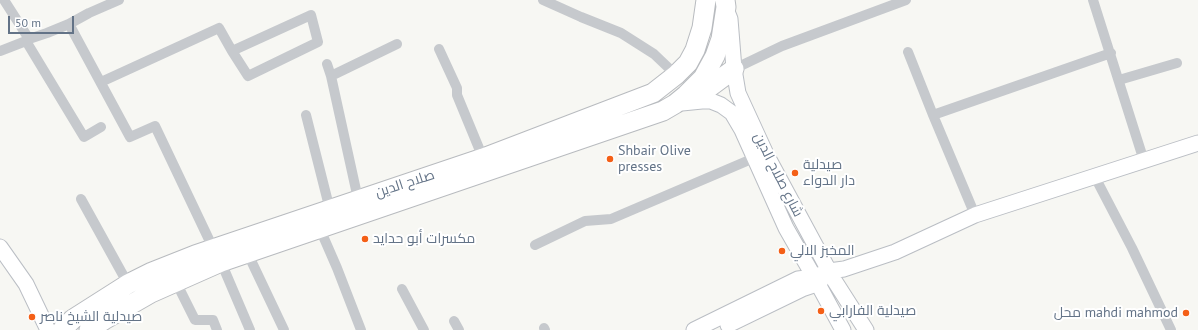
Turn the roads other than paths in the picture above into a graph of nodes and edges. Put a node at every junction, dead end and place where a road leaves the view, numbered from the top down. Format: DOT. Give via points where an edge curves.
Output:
graph roads {
  1 [pos="4,0"];
  2 [pos="119,0"];
  3 [pos="543,0"];
  4 [pos="706,0"];
  5 [pos="906,0"];
  6 [pos="1093,0"];
  7 [pos="726,4"];
  8 [pos="69,24"];
  9 [pos="27,40"];
  10 [pos="397,44"];
  11 [pos="439,49"];
  12 [pos="0,51"];
  13 [pos="232,51"];
  14 [pos="908,52"];
  15 [pos="1111,53"];
  16 [pos="1177,63"];
  17 [pos="327,64"];
  18 [pos="734,69"];
  19 [pos="676,75"];
  20 [pos="332,76"];
  21 [pos="1119,80"];
  22 [pos="101,82"];
  23 [pos="681,100"];
  24 [pos="306,115"];
  25 [pos="933,115"];
  26 [pos="101,127"];
  27 [pos="1198,143"];
  28 [pos="1198,149"];
  29 [pos="483,158"];
  30 [pos="754,158"];
  31 [pos="1144,161"];
  32 [pos="1097,180"];
  33 [pos="81,199"];
  34 [pos="358,199"];
  35 [pos="975,215"];
  36 [pos="328,218"];
  37 [pos="534,245"];
  38 [pos="0,247"];
  39 [pos="247,252"];
  40 [pos="217,255"];
  41 [pos="832,276"];
  42 [pos="816,280"];
  43 [pos="176,282"];
  44 [pos="128,284"];
  45 [pos="402,288"];
  46 [pos="48,330"];
  47 [pos="62,330"];
  48 [pos="89,330"];
  49 [pos="217,330"];
  50 [pos="250,330"];
  51 [pos="284,330"];
  52 [pos="361,330"];
  53 [pos="424,330"];
  54 [pos="694,330"];
  55 [pos="718,330"];
  56 [pos="843,330"];
  57 [pos="866,330"];
  58 [pos="1171,330"];
  1 -- 9 [label="street"];
  2 -- 8 [label="street"];
  3 -- 19 [label="street" via="621,33 654,54"];
  4 -- 19 [label="highway, صلاح الدين" via="702,28 695,50 688,63"];
  5 -- 18 [label="street" via="782,46"];
  6 -- 15 [label="street"];
  7 -- 18 [label="street, شارع صلاح الدين" via="730,19"];
  7 -- 23 [label="highway, صلاح الدين" via="721,39 715,56 703,78"];
  8 -- 9 [label="street"];
  8 -- 22 [label="street"];
  9 -- 12 [label="street"];
  9 -- 26 [label="street" via="84,137"];
  10 -- 20 [label="street"];
  11 -- 29 [label="street" via="457,88 457,95"];
  13 -- 13 [label="street" via="248,76 318,42 311,15"];
  13 -- 22 [label="street" via="219,28"];
  14 -- 25 [label="street"];
  15 -- 21 [label="street"];
  15 -- 25 [label="street"];
  16 -- 21 [label="street"];
  17 -- 20 [label="street"];
  18 -- 23 [label="highway" via="707,89"];
  18 -- 41 [label="street, شارع صلاح الدين" via="738,93 766,154"];
  19 -- 29 [label="highway, صلاح الدين" via="653,92"];
  20 -- 34 [label="street"];
  21 -- 31 [label="street"];
  22 -- 40 [label="street" via="130,137 155,126"];
  23 -- 30 [label="street, شارع صلاح الدين" via="717,103 727,109 742,130"];
  23 -- 36 [label="highway, صلاح الدين" via="656,113"];
  24 -- 36 [label="street"];
  25 -- 35 [label="street"];
  27 -- 31 [label="street"];
  28 -- 32 [label="street"];
  29 -- 34 [label="highway, صلاح الدين"];
  30 -- 37 [label="street" via="612,219 586,221"];
  30 -- 42 [label="street, شارع صلاح الدين" via="786,228"];
  31 -- 32 [label="street"];
  32 -- 35 [label="street"];
  32 -- 41 [label="street" via="1080,188 979,220 880,266 851,276"];
  32 -- 58 [label="street"];
  33 -- 44 [label="street"];
  34 -- 36 [label="highway, صلاح الدين"];
  35 -- 41 [label="street" via="895,252 844,269"];
  36 -- 39 [label="highway, صلاح الدين"];
  36 -- 40 [label="highway, صلاح الدين"];
  36 -- 52 [label="street" via="337,268"];
  38 -- 46 [label="street" via="26,284"];
  39 -- 40 [label="highway, صلاح الدين"];
  39 -- 51 [label="street"];
  40 -- 43 [label="highway, صلاح الدين"];
  40 -- 44 [label="highway, صلاح الدين" via="152,272"];
  40 -- 50 [label="street"];
  41 -- 42 [label="street"];
  41 -- 57 [label="street, شارع صلاح الدين"];
  42 -- 54 [label="street" via="798,280"];
  42 -- 55 [label="street"];
  42 -- 56 [label="street, شارع صلاح الدين"];
  43 -- 48 [label="highway, صلاح الدين" via="129,305"];
  43 -- 49 [label="street" via="195,320 213,320"];
  44 -- 47 [label="highway, صلاح الدين" via="73,319"];
  45 -- 53 [label="street"];
}
